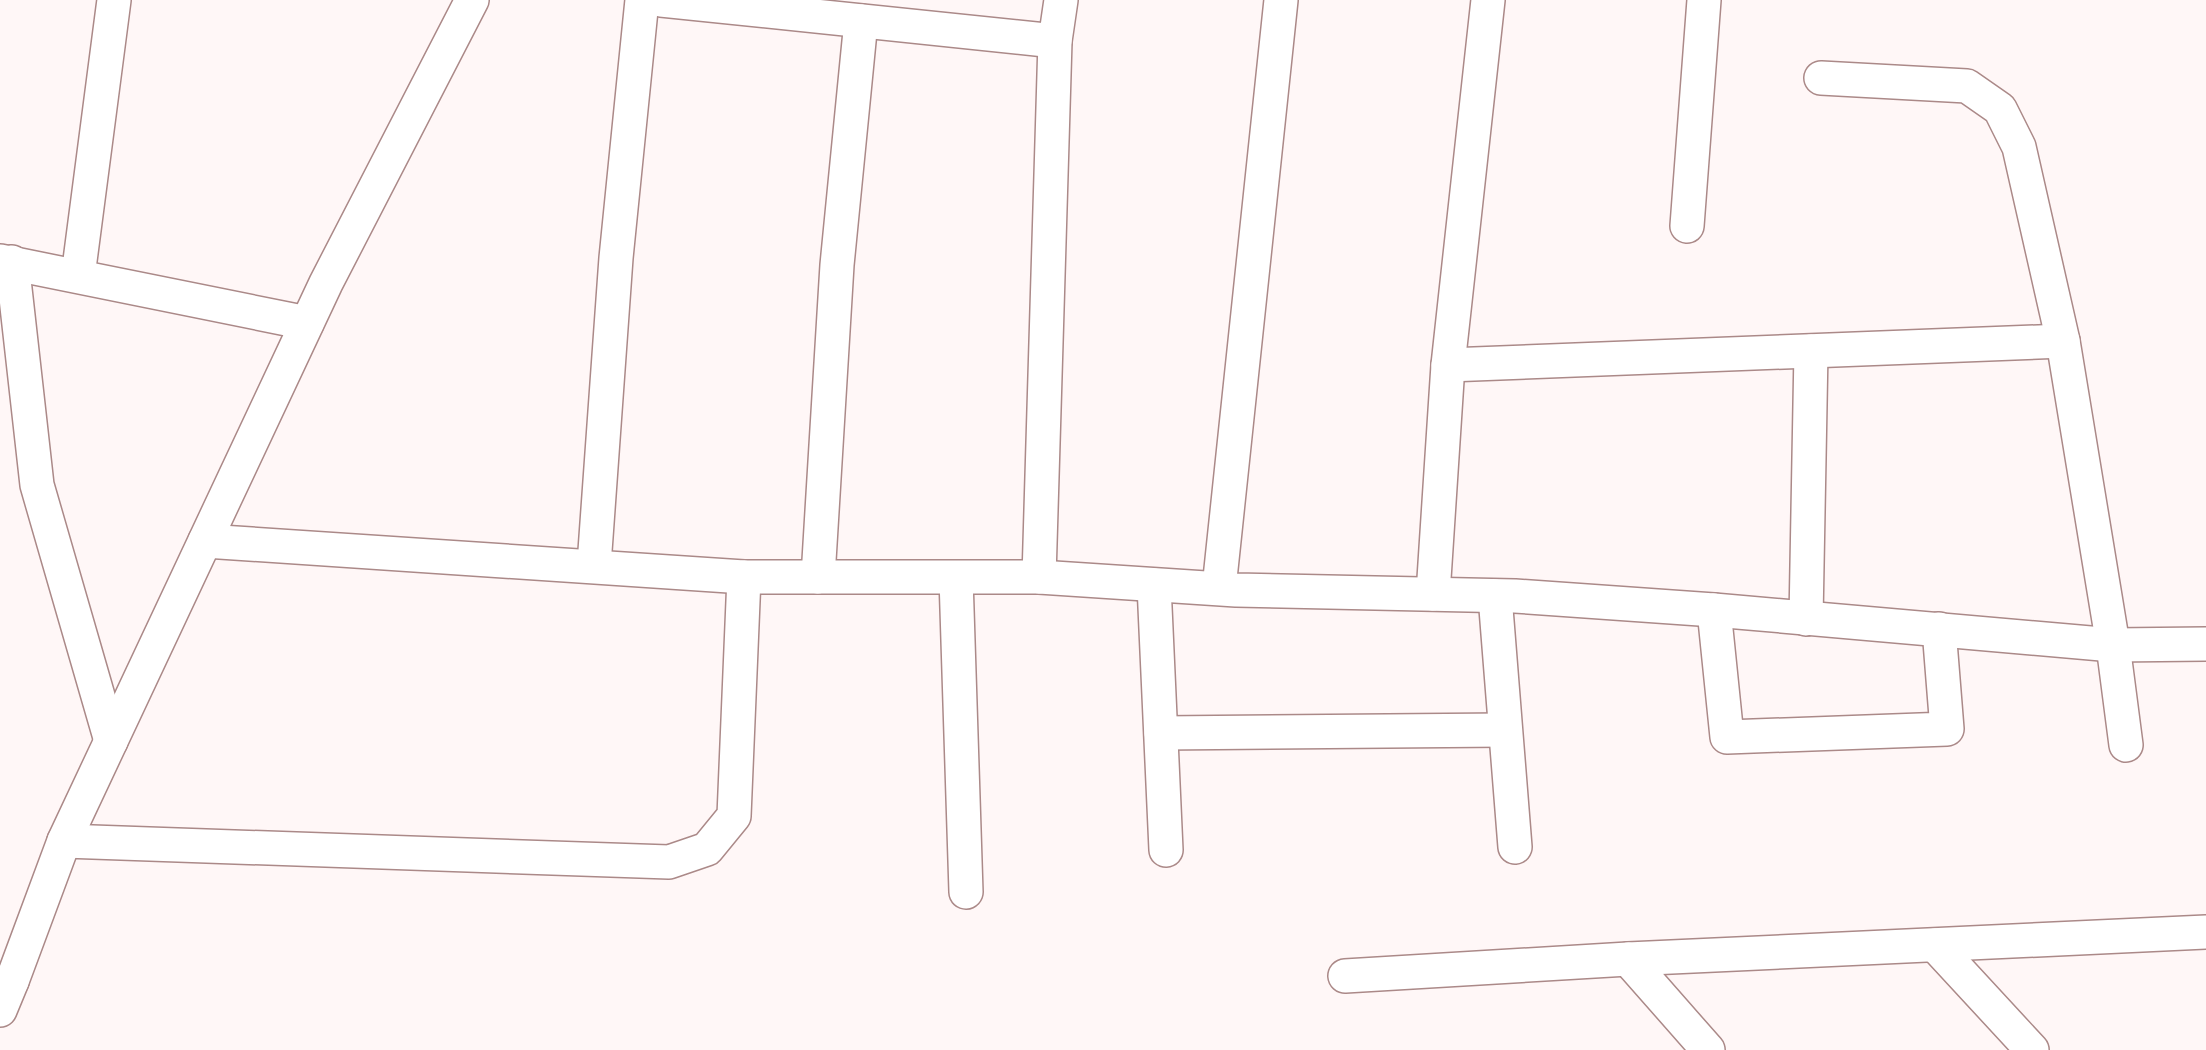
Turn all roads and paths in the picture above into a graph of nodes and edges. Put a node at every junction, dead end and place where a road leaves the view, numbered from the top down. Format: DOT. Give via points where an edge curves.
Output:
graph roads {
  1 [pos="114,0"];
  2 [pos="472,0"];
  3 [pos="642,0"];
  4 [pos="661,0"];
  5 [pos="1061,0"];
  6 [pos="1281,0"];
  7 [pos="1488,0"];
  8 [pos="1704,0"];
  9 [pos="709,2"];
  10 [pos="861,21"];
  11 [pos="1055,41"];
  12 [pos="1821,78"];
  13 [pos="1687,226"];
  14 [pos="6,261"];
  15 [pos="78,276"];
  16 [pos="307,323"];
  17 [pos="2063,341"];
  18 [pos="1811,351"];
  19 [pos="1448,365"];
  20 [pos="205,541"];
  21 [pos="594,566"];
  22 [pos="744,577"];
  23 [pos="818,577"];
  24 [pos="1040,577"];
  25 [pos="956,578"];
  26 [pos="1154,585"];
  27 [pos="1219,588"];
  28 [pos="1433,594"];
  29 [pos="1495,596"];
  30 [pos="1714,610"];
  31 [pos="1806,619"];
  32 [pos="1939,628"];
  33 [pos="2206,644"];
  34 [pos="2113,645"];
  35 [pos="1505,730"];
  36 [pos="1161,733"];
  37 [pos="111,741"];
  38 [pos="2126,746"];
  39 [pos="64,842"];
  40 [pos="1515,847"];
  41 [pos="1166,850"];
  42 [pos="966,892"];
  43 [pos="2206,932"];
  44 [pos="1935,945"];
  45 [pos="1628,959"];
  46 [pos="1345,976"];
  47 [pos="4,991"];
  48 [pos="1708,1050"];
  49 [pos="2032,1050"];
  1 -- 15 [label="street"];
  2 -- 16 [label="street"];
  3 -- 21 [label="street" via="616,258"];
  4 -- 9 [label="street"];
  5 -- 11 [label="street"];
  6 -- 27 [label="street"];
  7 -- 19 [label="street"];
  8 -- 13 [label="street"];
  9 -- 10 [label="street"];
  10 -- 11 [label="street"];
  10 -- 23 [label="street" via="837,266"];
  11 -- 24 [label="street"];
  12 -- 17 [label="street" via="1967,86 2000,109 2019,147"];
  14 -- 15 [label="street"];
  14 -- 37 [label="street" via="37,485"];
  15 -- 16 [label="street"];
  16 -- 20 [label="street"];
  17 -- 18 [label="street"];
  17 -- 34 [label="street"];
  18 -- 19 [label="street"];
  18 -- 31 [label="street"];
  19 -- 28 [label="street"];
  20 -- 21 [label="street"];
  20 -- 37 [label="street"];
  21 -- 22 [label="street"];
  22 -- 23 [label="street"];
  22 -- 39 [label="street" via="734,816 707,849 669,862"];
  23 -- 25 [label="street"];
  24 -- 25 [label="street"];
  24 -- 26 [label="street"];
  25 -- 42 [label="street"];
  26 -- 27 [label="street"];
  26 -- 36 [label="street"];
  27 -- 28 [label="street"];
  28 -- 29 [label="street"];
  29 -- 30 [label="street"];
  29 -- 35 [label="street"];
  30 -- 31 [label="street"];
  30 -- 32 [label="street" via="1727,736 1947,729"];
  31 -- 32 [label="street"];
  32 -- 34 [label="street"];
  33 -- 34 [label="street"];
  34 -- 38 [label="street"];
  35 -- 36 [label="street"];
  35 -- 40 [label="street"];
  36 -- 41 [label="street"];
  37 -- 39 [label="street"];
  39 -- 47 [label="street"];
  43 -- 44 [label="street"];
  44 -- 45 [label="street"];
  44 -- 49 [label="street"];
  45 -- 46 [label="street"];
  45 -- 48 [label="street"];
}
